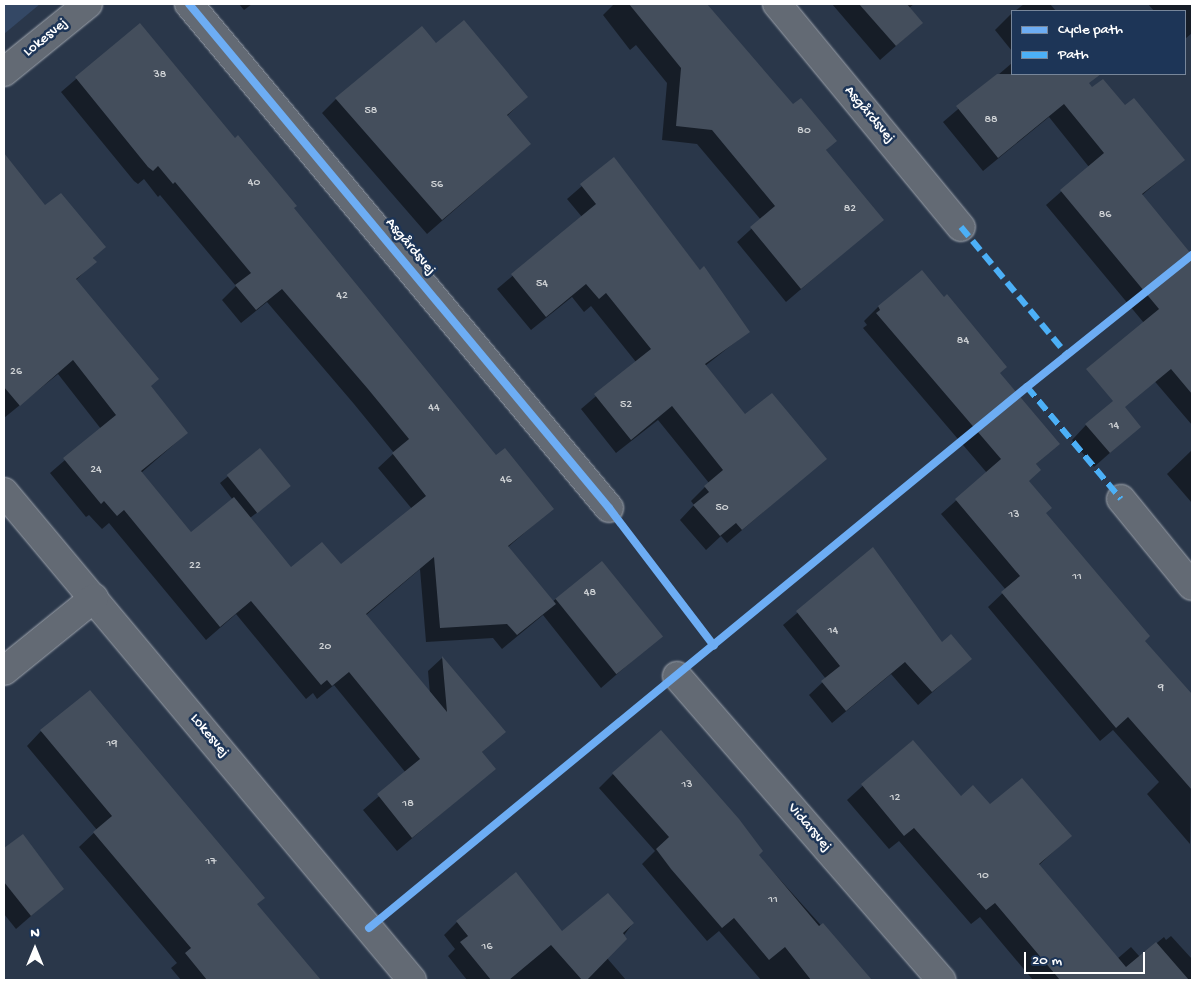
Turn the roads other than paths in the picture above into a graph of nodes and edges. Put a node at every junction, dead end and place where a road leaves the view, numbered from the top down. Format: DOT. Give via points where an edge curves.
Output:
graph roads {
  1 [pos="88,4"];
  2 [pos="190,4"];
  3 [pos="777,4"];
  4 [pos="4,72"];
  5 [pos="961,227"];
  6 [pos="4,492"];
  7 [pos="1121,499"];
  8 [pos="609,508"];
  9 [pos="1192,586"];
  10 [pos="94,598"];
  11 [pos="4,671"];
  12 [pos="677,676"];
  13 [pos="412,980"];
  14 [pos="941,980"];
  1 -- 4 [label="street, Lokesvej"];
  2 -- 8 [label="street, Asgårdsvej"];
  3 -- 5 [label="street, Asgårdsvej"];
  6 -- 10 [label="street, Lokesvej"];
  7 -- 9 [label="street"];
  10 -- 11 [label="street"];
  10 -- 13 [label="street, Lokesvej"];
  12 -- 14 [label="street, Vidarsvej"];
}
